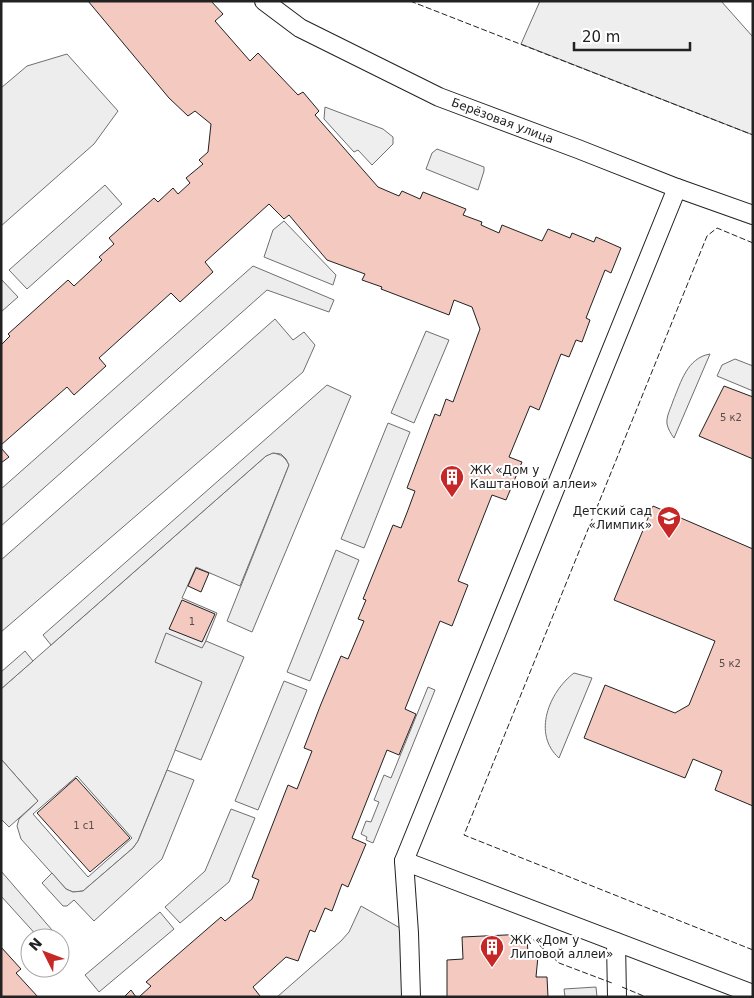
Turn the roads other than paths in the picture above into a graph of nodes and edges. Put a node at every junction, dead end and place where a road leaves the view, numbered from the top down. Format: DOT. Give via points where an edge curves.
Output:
graph roads {
  1 [pos="264,1"];
  2 [pos="677,188"];
  3 [pos="753,215"];
  4 [pos="404,861"];
  5 [pos="616,942"];
  6 [pos="753,994"];
  7 [pos="411,997"];
  8 [pos="617,997"];
  1 -- 2 [label="lane, Берёзовая улица" via="300,28 439,97"];
  2 -- 3 [label="lane, Берёзовая улица"];
  2 -- 4 [label="lane"];
  4 -- 5 [label="lane"];
  4 -- 7 [label="lane"];
  5 -- 6 [label="lane"];
  5 -- 8 [label="lane"];
}
